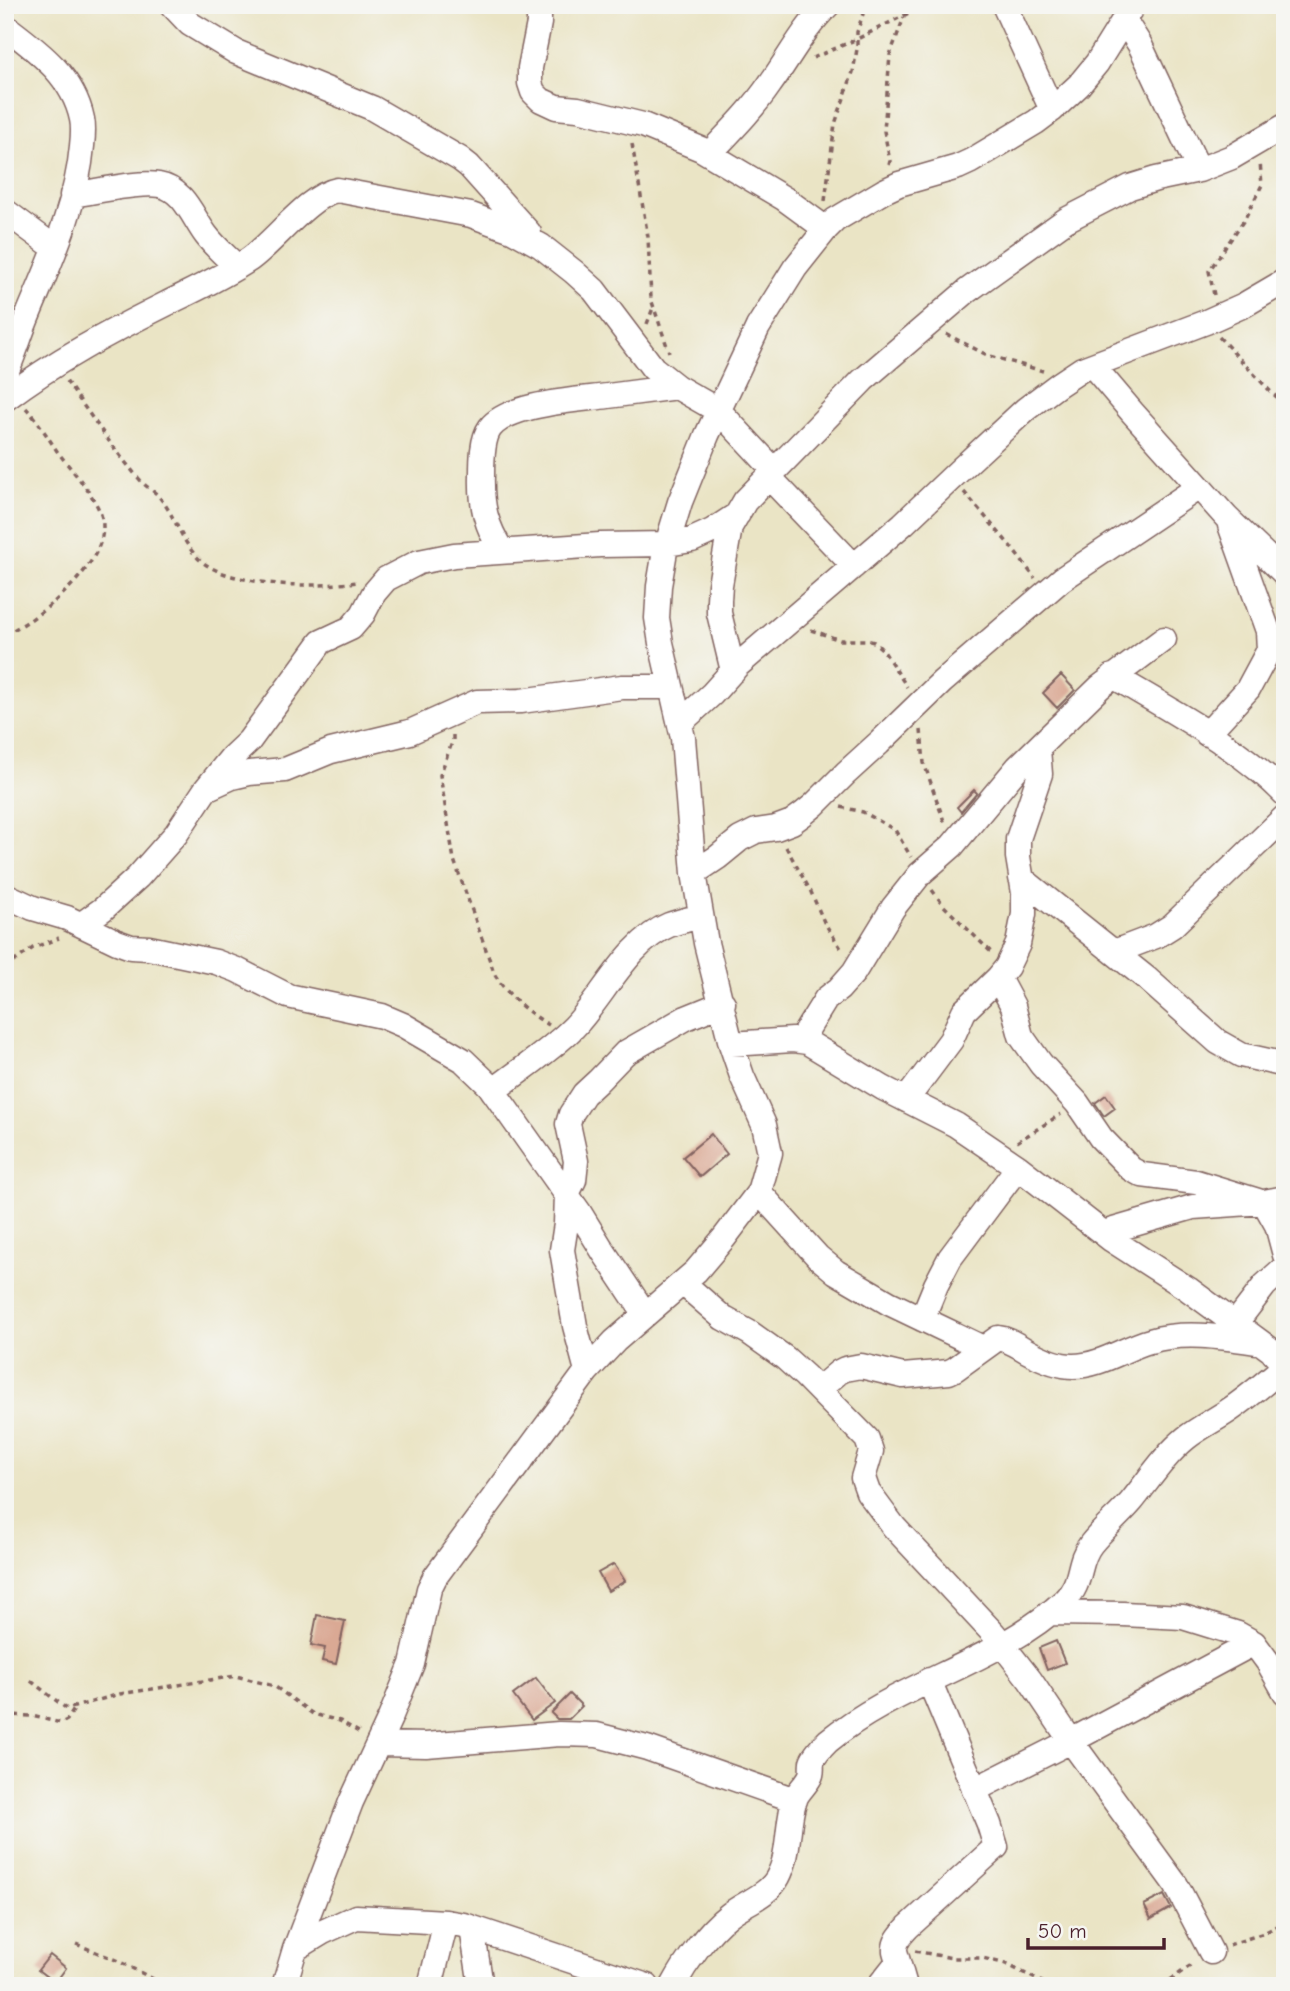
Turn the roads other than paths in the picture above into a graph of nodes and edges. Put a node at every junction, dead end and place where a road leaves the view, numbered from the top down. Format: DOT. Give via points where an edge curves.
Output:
graph roads {
  1 [pos="172,5"];
  2 [pos="540,5"];
  3 [pos="828,5"];
  4 [pos="1004,5"];
  5 [pos="1128,12"];
  6 [pos="9,34"];
  7 [pos="1052,110"];
  8 [pos="1285,126"];
  9 [pos="710,153"];
  10 [pos="1199,170"];
  11 [pos="72,195"];
  12 [pos="5,211"];
  13 [pos="822,226"];
  14 [pos="541,246"];
  15 [pos="55,248"];
  16 [pos="237,267"];
  17 [pos="1285,281"];
  18 [pos="1083,370"];
  19 [pos="7,382"];
  20 [pos="672,383"];
  21 [pos="719,411"];
  22 [pos="771,473"];
  23 [pos="1199,487"];
  24 [pos="738,514"];
  25 [pos="1227,517"];
  26 [pos="667,544"];
  27 [pos="502,551"];
  28 [pos="854,566"];
  29 [pos="1285,573"];
  30 [pos="1164,639"];
  31 [pos="733,671"];
  32 [pos="1113,676"];
  33 [pos="671,687"];
  34 [pos="680,723"];
  35 [pos="1207,734"];
  36 [pos="1038,749"];
  37 [pos="206,789"];
  38 [pos="1285,794"];
  39 [pos="1285,817"];
  40 [pos="694,873"];
  41 [pos="1021,878"];
  42 [pos="5,895"];
  43 [pos="701,916"];
  44 [pos="82,924"];
  45 [pos="1115,952"];
  46 [pos="1002,973"];
  47 [pos="723,1003"];
  48 [pos="800,1041"];
  49 [pos="731,1044"];
  50 [pos="1285,1062"];
  51 [pos="493,1091"];
  52 [pos="906,1100"];
  53 [pos="1008,1161"];
  54 [pos="759,1192"];
  55 [pos="566,1194"];
  56 [pos="1269,1200"];
  57 [pos="1103,1233"];
  58 [pos="1285,1255"];
  59 [pos="1285,1267"];
  60 [pos="683,1283"];
  61 [pos="645,1314"];
  62 [pos="922,1319"];
  63 [pos="1235,1324"];
  64 [pos="1261,1343"];
  65 [pos="984,1348"];
  66 [pos="587,1371"];
  67 [pos="819,1389"];
  68 [pos="1049,1613"];
  69 [pos="1254,1643"];
  70 [pos="1002,1644"];
  71 [pos="929,1680"];
  72 [pos="1285,1692"];
  73 [pos="1071,1741"];
  74 [pos="379,1744"];
  75 [pos="974,1790"];
  76 [pos="795,1800"];
  77 [pos="446,1922"];
  78 [pos="472,1928"];
  79 [pos="295,1949"];
  80 [pos="1211,1952"];
  81 [pos="899,1966"];
  82 [pos="284,1986"];
  83 [pos="430,1986"];
  84 [pos="481,1986"];
  85 [pos="647,1986"];
  86 [pos="673,1986"];
  87 [pos="880,1986"];
  1 -- 14 [label="street" via="190,24 236,52 372,108 460,159"];
  2 -- 9 [label="street" via="530,83 541,100 628,121"];
  3 -- 9 [label="street" via="751,111"];
  4 -- 7 [label="street"];
  5 -- 7 [label="street" via="1097,63"];
  5 -- 10 [label="street"];
  6 -- 11 [label="street" via="54,66 83,120 81,158"];
  7 -- 13 [label="street" via="971,161 899,184"];
  8 -- 10 [label="street"];
  9 -- 13 [label="street"];
  10 -- 22 [label="street" via="1130,187 1066,220 967,291 863,380"];
  11 -- 15 [label="street"];
  11 -- 16 [label="street" via="144,185 174,191"];
  12 -- 15 [label="street"];
  13 -- 21 [label="street" via="758,327"];
  14 -- 16 [label="street" via="471,215 337,190 320,196"];
  14 -- 20 [label="street" via="594,290 650,364"];
  15 -- 19 [label="street"];
  16 -- 19 [label="street" via="55,365"];
  17 -- 18 [label="street" via="1212,320"];
  18 -- 23 [label="street"];
  18 -- 28 [label="street" via="1026,409"];
  20 -- 21 [label="street"];
  20 -- 27 [label="street" via="562,401 517,412 491,427 481,490 484,513"];
  21 -- 22 [label="street"];
  21 -- 26 [label="street"];
  22 -- 24 [label="street"];
  22 -- 28 [label="street"];
  23 -- 25 [label="street"];
  23 -- 40 [label="street" via="1062,579 942,682 792,822 740,839"];
  24 -- 26 [label="street" via="702,536"];
  24 -- 31 [label="street" via="730,527 719,600"];
  25 -- 29 [label="street"];
  25 -- 35 [label="street" via="1268,631 1269,650 1248,690"];
  26 -- 27 [label="street"];
  26 -- 33 [label="street" via="657,618"];
  27 -- 37 [label="street" via="419,562 386,579 351,628 322,641 249,741"];
  28 -- 31 [label="street"];
  30 -- 32 [label="street"];
  31 -- 34 [label="street"];
  32 -- 35 [label="street"];
  32 -- 36 [label="street"];
  33 -- 34 [label="street"];
  33 -- 37 [label="street" via="622,687 521,701 477,702 410,732 331,751 285,770 232,777"];
  34 -- 40 [label="street"];
  35 -- 38 [label="street" via="1252,764"];
  36 -- 41 [label="street" via="1040,774 1018,839"];
  36 -- 48 [label="street" via="952,846 920,874 854,972 826,999"];
  37 -- 44 [label="street" via="176,834 138,877"];
  39 -- 45 [label="street" via="1172,926"];
  40 -- 43 [label="street"];
  41 -- 45 [label="street"];
  41 -- 46 [label="street" via="1024,914 1018,944"];
  42 -- 44 [label="street"];
  43 -- 47 [label="street"];
  43 -- 51 [label="street" via="650,936 575,1026"];
  44 -- 51 [label="street" via="131,947 228,966 288,996 383,1016 463,1060"];
  45 -- 50 [label="street" via="1218,1042 1241,1055"];
  46 -- 52 [label="street" via="964,1011 951,1040"];
  46 -- 56 [label="street" via="1021,1036 1123,1162 1136,1172"];
  47 -- 49 [label="street"];
  47 -- 55 [label="street" via="625,1053 584,1094 568,1124 576,1161 574,1180"];
  48 -- 49 [label="street"];
  48 -- 52 [label="street"];
  49 -- 54 [label="street" via="764,1125 770,1153"];
  51 -- 55 [label="street"];
  52 -- 53 [label="street" via="956,1125"];
  53 -- 57 [label="street"];
  53 -- 62 [label="street" via="950,1258"];
  54 -- 60 [label="street"];
  54 -- 62 [label="street" via="828,1267"];
  55 -- 61 [label="street"];
  55 -- 66 [label="street" via="562,1250"];
  56 -- 57 [label="street" via="1193,1207"];
  56 -- 58 [label="street"];
  57 -- 63 [label="street"];
  59 -- 63 [label="street"];
  60 -- 61 [label="street"];
  60 -- 67 [label="street" via="723,1318 785,1358"];
  61 -- 66 [label="street"];
  62 -- 65 [label="street"];
  63 -- 64 [label="street"];
  64 -- 65 [label="street" via="1227,1337 1164,1336 1092,1364 1070,1366 1003,1338"];
  64 -- 68 [label="street" via="1285,1366 1170,1454 1090,1545 1073,1591"];
  65 -- 67 [label="street" via="948,1372 903,1376 861,1366 839,1372"];
  66 -- 74 [label="street" via="435,1577 412,1664"];
  67 -- 70 [label="street" via="870,1444 863,1479 879,1508"];
  68 -- 69 [label="street" via="1183,1617 1238,1633"];
  68 -- 70 [label="street"];
  69 -- 72 [label="street"];
  69 -- 73 [label="street"];
  70 -- 71 [label="street"];
  70 -- 73 [label="street"];
  71 -- 75 [label="street"];
  71 -- 76 [label="street" via="888,1700 828,1741 812,1762 809,1779"];
  73 -- 75 [label="street"];
  73 -- 80 [label="street" via="1176,1885"];
  74 -- 76 [label="street" via="597,1735"];
  74 -- 79 [label="street" via="351,1802"];
  75 -- 81 [label="street" via="996,1847 908,1927 896,1943"];
  76 -- 86 [label="street" via="777,1879 718,1925"];
  77 -- 78 [label="street"];
  77 -- 79 [label="street" via="356,1917"];
  77 -- 83 [label="street"];
  78 -- 84 [label="street"];
  78 -- 85 [label="street"];
  79 -- 82 [label="street"];
  81 -- 87 [label="street"];
}
